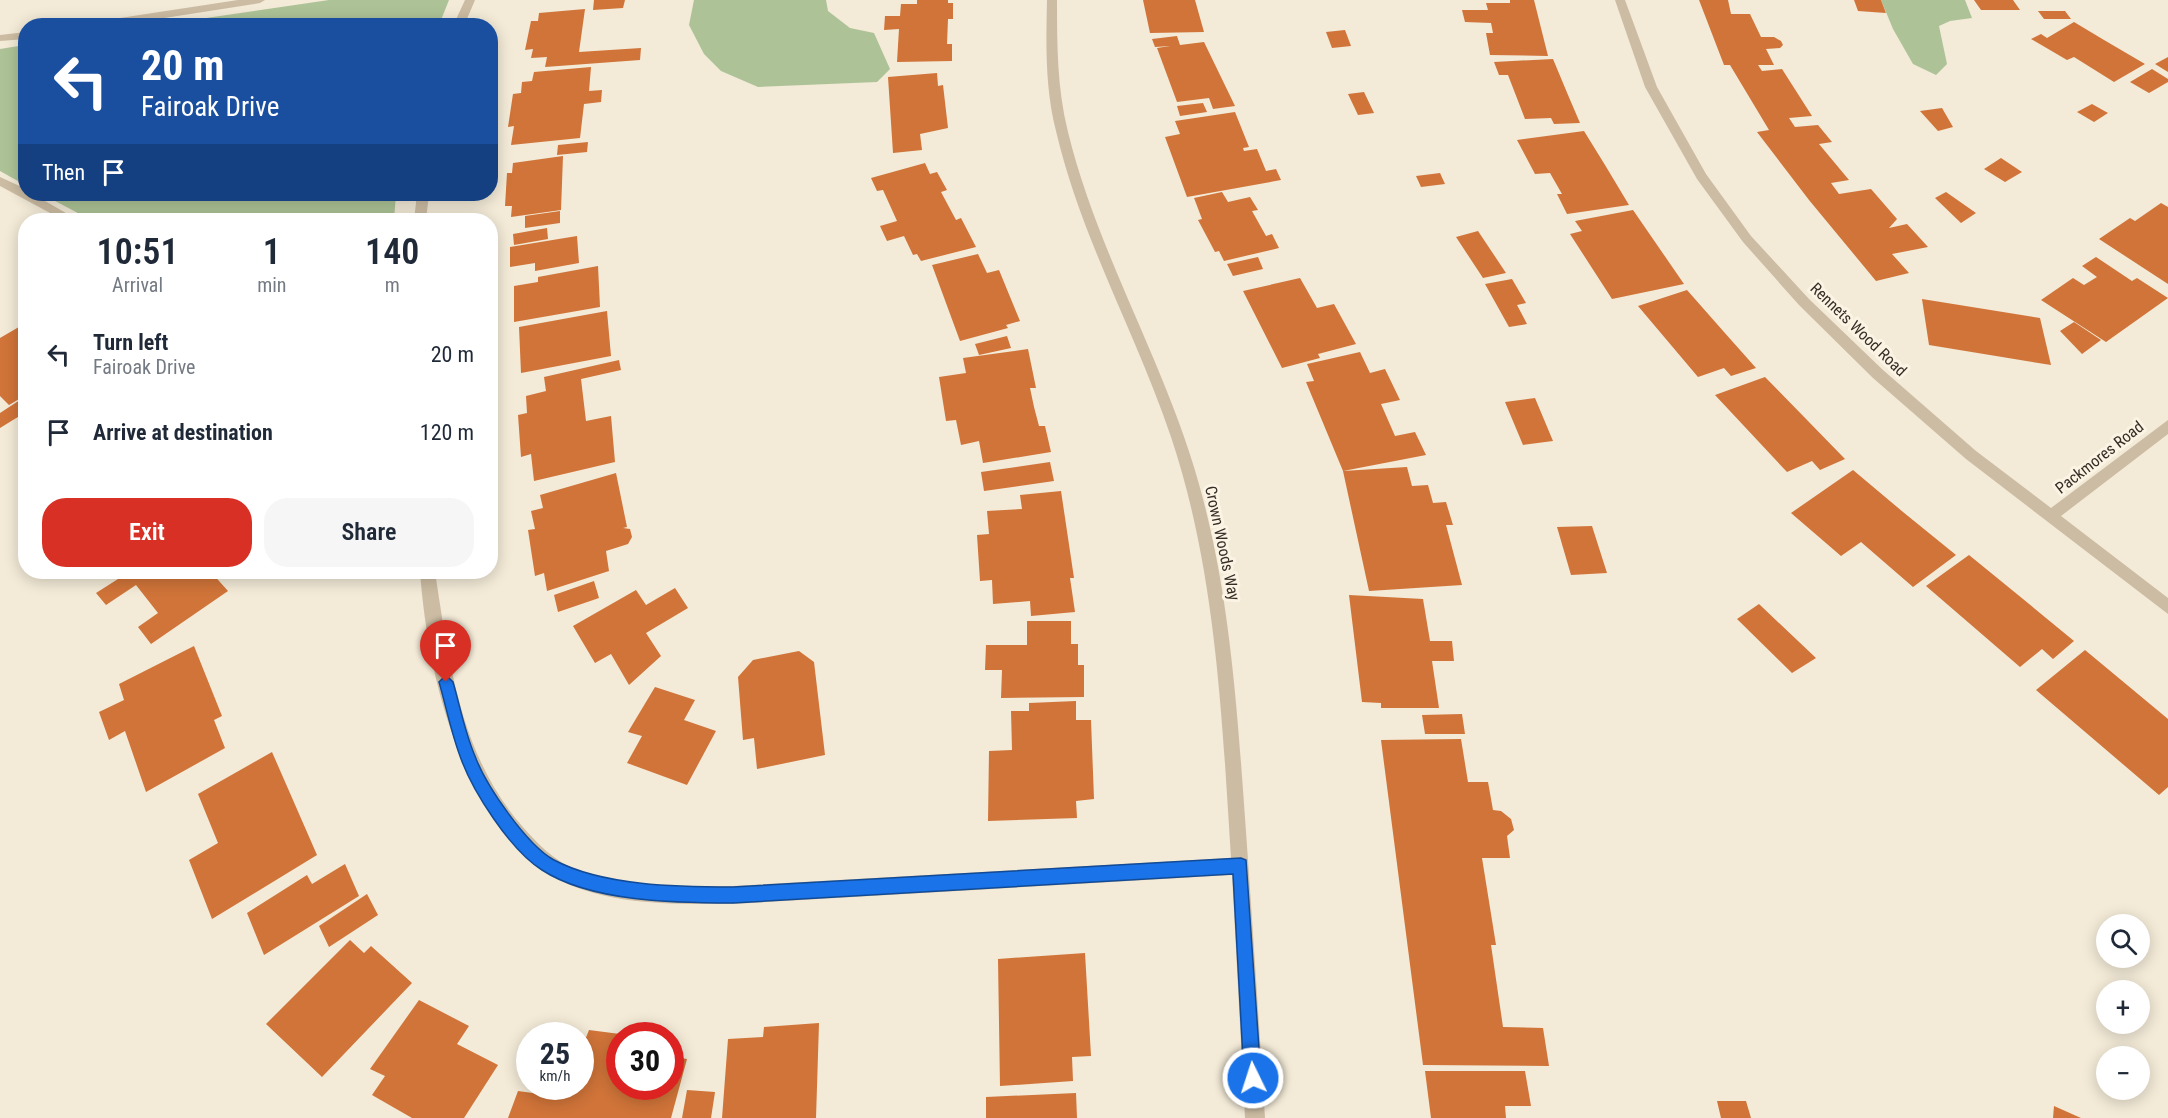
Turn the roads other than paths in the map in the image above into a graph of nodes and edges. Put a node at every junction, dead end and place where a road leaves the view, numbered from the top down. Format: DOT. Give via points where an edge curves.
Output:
graph roads {
  1 [pos="260,0"];
  2 [pos="470,0"];
  3 [pos="1052,0"];
  4 [pos="1620,0"];
  5 [pos="140,18"];
  6 [pos="462,18"];
  7 [pos="18,35"];
  8 [pos="0,38"];
  9 [pos="0,182"];
  10 [pos="18,192"];
  11 [pos="36,201"];
  12 [pos="59,213"];
  13 [pos="2168,426"];
  14 [pos="2051,516"];
  15 [pos="428,579"];
  16 [pos="2168,607"];
  17 [pos="1241,866"];
  18 [pos="1255,1118"];
  1 -- 5 [label="street"];
  2 -- 6 [label="street"];
  3 -- 17 [label="street, Crown Woods Way" via="1056,111 1069,158 1091,230 1157,377 1194,488 1208,548 1221,628"];
  4 -- 14 [label="street, Rennets Wood Road" via="1651,87 1701,176 1747,239 1878,374 1971,455"];
  7 -- 8 [label="street"];
  9 -- 10 [label="street"];
  11 -- 12 [label="street"];
  13 -- 14 [label="street, Packmores Road"];
  14 -- 16 [label="street, Rennets Wood Road"];
  15 -- 17 [label="street" via="450,700 467,757 510,828 546,864 577,879 668,895 733,895"];
  17 -- 18 [label="street, Crown Woods Way"];
}
